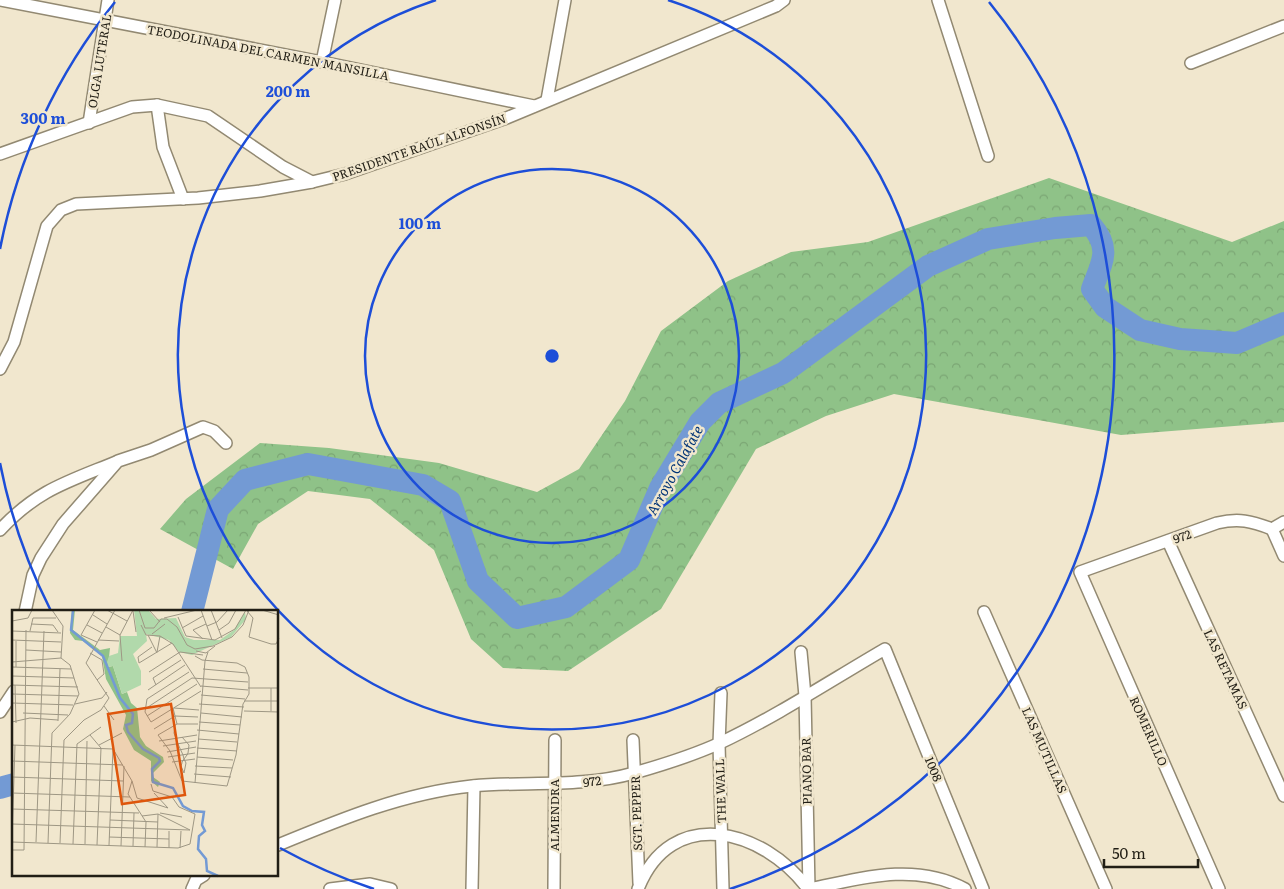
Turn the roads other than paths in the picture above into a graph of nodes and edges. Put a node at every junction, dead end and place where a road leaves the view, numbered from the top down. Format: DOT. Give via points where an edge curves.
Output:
graph roads {
  1 [pos="1,0"];
  2 [pos="108,0"];
  3 [pos="334,0"];
  4 [pos="566,0"];
  5 [pos="784,0"];
  6 [pos="938,0"];
  7 [pos="105,20"];
  8 [pos="1284,26"];
  9 [pos="322,62"];
  10 [pos="1191,63"];
  11 [pos="547,100"];
  12 [pos="157,105"];
  13 [pos="534,106"];
  14 [pos="89,123"];
  15 [pos="0,154"];
  16 [pos="988,156"];
  17 [pos="312,182"];
  18 [pos="183,199"];
  19 [pos="0,369"];
  20 [pos="226,443"];
  21 [pos="118,461"];
  22 [pos="1284,522"];
  23 [pos="1272,529"];
  24 [pos="0,530"];
  25 [pos="1168,541"];
  26 [pos="1284,556"];
  27 [pos="1080,572"];
  28 [pos="25,610"];
  29 [pos="984,612"];
  30 [pos="885,650"];
  31 [pos="801,652"];
  32 [pos="721,693"];
  33 [pos="12,694"];
  34 [pos="805,696"];
  35 [pos="0,712"];
  36 [pos="555,740"];
  37 [pos="633,740"];
  38 [pos="719,744"];
  39 [pos="635,773"];
  40 [pos="554,784"];
  41 [pos="474,786"];
  42 [pos="1284,796"];
  43 [pos="722,834"];
  44 [pos="279,845"];
  45 [pos="202,876"];
  46 [pos="638,887"];
  47 [pos="192,889"];
  48 [pos="330,889"];
  49 [pos="392,889"];
  50 [pos="472,889"];
  51 [pos="554,889"];
  52 [pos="723,889"];
  53 [pos="809,889"];
  54 [pos="965,889"];
  55 [pos="983,889"];
  56 [pos="1106,889"];
  57 [pos="1218,889"];
  1 -- 7 [label="street, TEODOLINADA DEL CARMEN MANSILLA"];
  2 -- 7 [label="street, OLGA LUTERAL"];
  3 -- 9 [label="street"];
  4 -- 11 [label="street"];
  5 -- 11 [label="street, PRESIDENTE RAÚL ALFONSÍN"];
  6 -- 16 [label="street"];
  7 -- 9 [label="street, TEODOLINADA DEL CARMEN MANSILLA"];
  7 -- 14 [label="street, OLGA LUTERAL"];
  8 -- 10 [label="street"];
  9 -- 13 [label="street, TEODOLINADA DEL CARMEN MANSILLA"];
  11 -- 13 [label="street, PRESIDENTE RAÚL ALFONSÍN"];
  12 -- 14 [label="street" via="132,107"];
  12 -- 17 [label="street" via="208,116"];
  12 -- 18 [label="street" via="163,147"];
  13 -- 17 [label="street, PRESIDENTE RAÚL ALFONSÍN" via="355,171"];
  14 -- 15 [label="street"];
  17 -- 18 [label="street, PRESIDENTE RAÚL ALFONSÍN"];
  18 -- 19 [label="street, PRESIDENTE RAÚL ALFONSÍN" via="76,204 54,215 47,226 14,342"];
  20 -- 21 [label="street" via="214,431 202,427"];
  21 -- 24 [label="street" via="52,488 30,501"];
  21 -- 28 [label="street" via="63,524 41,558 33,575"];
  22 -- 23 [label="street"];
  23 -- 25 [label="street, 972" via="1248,519 1235,519"];
  23 -- 26 [label="street"];
  25 -- 27 [label="street, 972"];
  25 -- 42 [label="street, LAS RETAMAS"];
  27 -- 57 [label="street, ROMERILLO"];
  29 -- 56 [label="street, LAS MUTILLAS"];
  30 -- 34 [label="street, 972"];
  30 -- 55 [label="street, 1008"];
  31 -- 34 [label="street, PIANO BAR"];
  32 -- 38 [label="street, THE WALL"];
  33 -- 35 [label="street"];
  34 -- 38 [label="street, 972"];
  34 -- 53 [label="street, PIANO BAR"];
  36 -- 40 [label="street, ALMENDRA"];
  37 -- 39 [label="street, SGT. PEPPER"];
  38 -- 39 [label="street, 972"];
  38 -- 43 [label="street, THE WALL"];
  39 -- 40 [label="street, 972" via="599,781"];
  39 -- 46 [label="street, SGT. PEPPER"];
  40 -- 41 [label="street, 972"];
  40 -- 51 [label="street, ALMENDRA"];
  41 -- 44 [label="street, 972" via="392,801"];
  41 -- 50 [label="street"];
  43 -- 46 [label="street" via="691,836 676,843 653,862"];
  43 -- 52 [label="street, THE WALL"];
  43 -- 53 [label="street" via="744,839 772,852"];
  45 -- 47 [label="street"];
  48 -- 49 [label="street" via="370,884"];
  53 -- 54 [label="street" via="879,875 912,874 943,878"];
}
